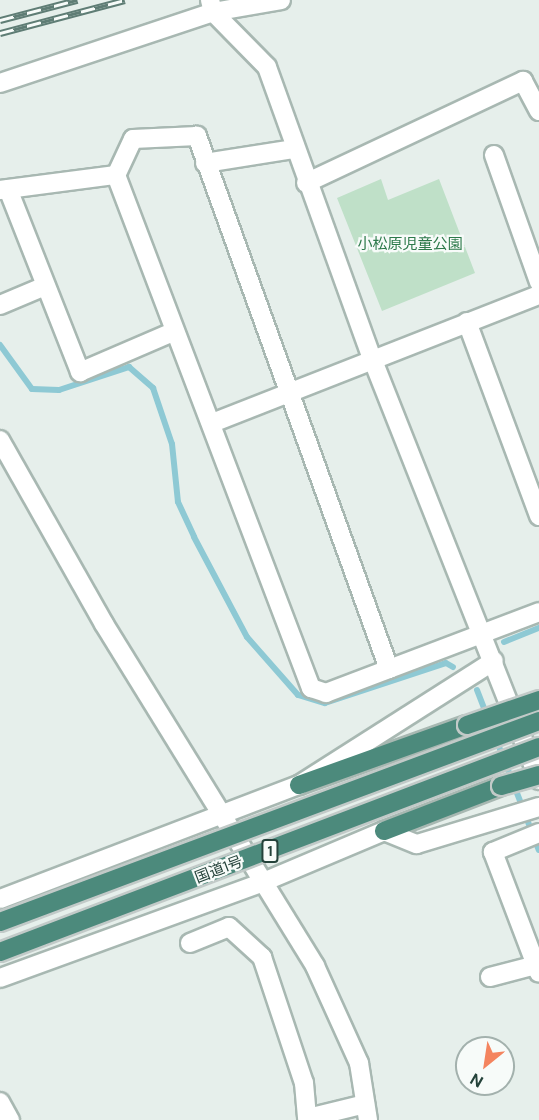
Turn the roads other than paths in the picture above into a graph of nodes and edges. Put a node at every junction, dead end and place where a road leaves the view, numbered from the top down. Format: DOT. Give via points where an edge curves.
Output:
graph roads {
  1 [pos="281,0"];
  2 [pos="211,6"];
  3 [pos="0,83"];
  4 [pos="539,111"];
  5 [pos="293,149"];
  6 [pos="494,155"];
  7 [pos="205,163"];
  8 [pos="116,175"];
  9 [pos="306,183"];
  10 [pos="4,189"];
  11 [pos="539,282"];
  12 [pos="45,286"];
  13 [pos="539,295"];
  14 [pos="0,304"];
  15 [pos="467,322"];
  16 [pos="173,332"];
  17 [pos="372,358"];
  18 [pos="286,391"];
  19 [pos="212,423"];
  20 [pos="0,440"];
  21 [pos="539,516"];
  22 [pos="539,612"];
  23 [pos="483,632"];
  24 [pos="494,661"];
  25 [pos="389,669"];
  26 [pos="539,700"];
  27 [pos="539,721"];
  28 [pos="539,747"];
  29 [pos="539,775"];
  30 [pos="539,780"];
  31 [pos="299,785"];
  32 [pos="539,807"];
  33 [pos="220,815"];
  34 [pos="384,831"];
  35 [pos="539,833"];
  36 [pos="261,883"];
  37 [pos="0,899"];
  38 [pos="0,922"];
  39 [pos="190,943"];
  40 [pos="0,952"];
  41 [pos="537,969"];
  42 [pos="490,977"];
  43 [pos="0,978"];
  44 [pos="0,1102"];
  45 [pos="367,1112"];
  46 [pos="308,1119"];
  47 [pos="10,1120"];
  1 -- 2 [label="street"];
  2 -- 3 [label="street"];
  2 -- 5 [label="street" via="267,67"];
  4 -- 9 [label="street" via="523,81"];
  5 -- 7 [label="street"];
  5 -- 9 [label="street"];
  6 -- 11 [label="street"];
  7 -- 8 [label="street" via="197,136 133,139"];
  7 -- 18 [label="street"];
  8 -- 10 [label="street"];
  8 -- 16 [label="street"];
  9 -- 17 [label="street"];
  10 -- 12 [label="street"];
  12 -- 14 [label="street"];
  12 -- 16 [label="street" via="80,372"];
  13 -- 15 [label="street"];
  15 -- 17 [label="street"];
  15 -- 21 [label="street"];
  16 -- 19 [label="street"];
  17 -- 18 [label="street"];
  17 -- 23 [label="street"];
  18 -- 19 [label="street"];
  18 -- 25 [label="street"];
  19 -- 25 [label="street" via="312,688 326,693"];
  20 -- 33 [label="street"];
  22 -- 23 [label="street"];
  23 -- 24 [label="street"];
  23 -- 25 [label="street"];
  24 -- 30 [label="street"];
  24 -- 31 [label="street"];
  26 -- 31 [label="highway, bridge"];
  27 -- 38 [label="highway, 国道1号 / 1, bridge"];
  28 -- 40 [label="highway, 国道1号 / 1, bridge"];
  29 -- 34 [label="highway, bridge"];
  31 -- 33 [label="street"];
  32 -- 34 [label="street" via="417,843"];
  33 -- 36 [label="street" via="243,842"];
  33 -- 37 [label="street"];
  34 -- 36 [label="street"];
  35 -- 41 [label="street" via="493,852"];
  36 -- 43 [label="street"];
  36 -- 45 [label="street" via="315,966 359,1063"];
  39 -- 46 [label="street" via="229,927 262,957 304,1083"];
  41 -- 42 [label="street"];
  44 -- 47 [label="street"];
  45 -- 46 [label="street"];
}
